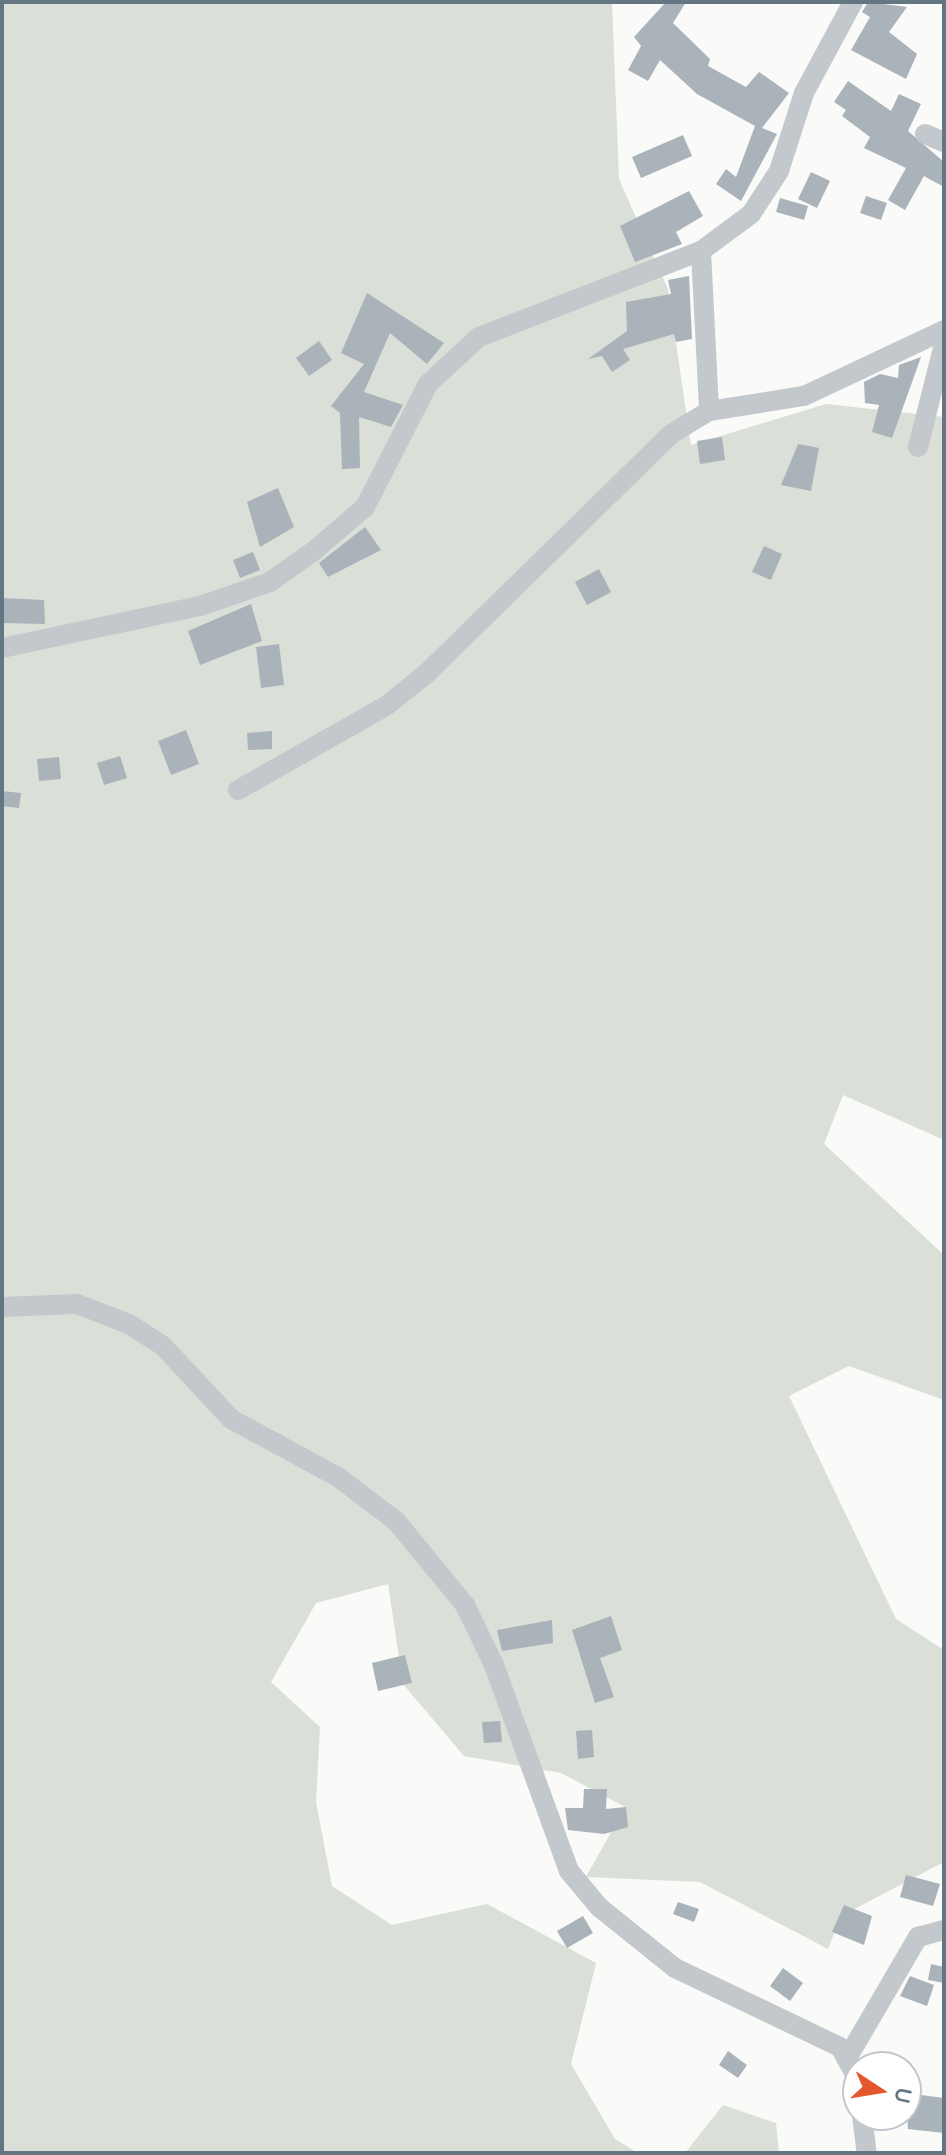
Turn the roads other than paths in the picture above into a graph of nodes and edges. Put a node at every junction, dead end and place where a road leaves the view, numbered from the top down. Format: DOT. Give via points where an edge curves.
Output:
graph roads {
  1 [pos="853,2"];
  2 [pos="701,251"];
  3 [pos="944,330"];
  4 [pos="944,344"];
  5 [pos="709,411"];
  6 [pos="918,447"];
  7 [pos="2,648"];
  8 [pos="238,790"];
  9 [pos="2,1307"];
  10 [pos="944,1930"];
  11 [pos="851,2051"];
  12 [pos="842,2052"];
  13 [pos="864,2131"];
  14 [pos="867,2153"];
  1 -- 2 [label="street" via="804,93 779,171 751,214"];
  2 -- 5 [label="street"];
  2 -- 7 [label="street" via="479,337 428,384 365,507 270,582 129,624"];
  3 -- 5 [label="street" via="804,396"];
  4 -- 6 [label="street"];
  5 -- 8 [label="street" via="636,461 524,586 426,674 386,706"];
  9 -- 12 [label="street" via="77,1304 129,1324 163,1346 231,1419 338,1477 396,1521 432,1559 476,1629 569,1871 599,1907 675,1968"];
  10 -- 11 [label="street" via="918,1937"];
  13 -- 14 [label="street"];
}
